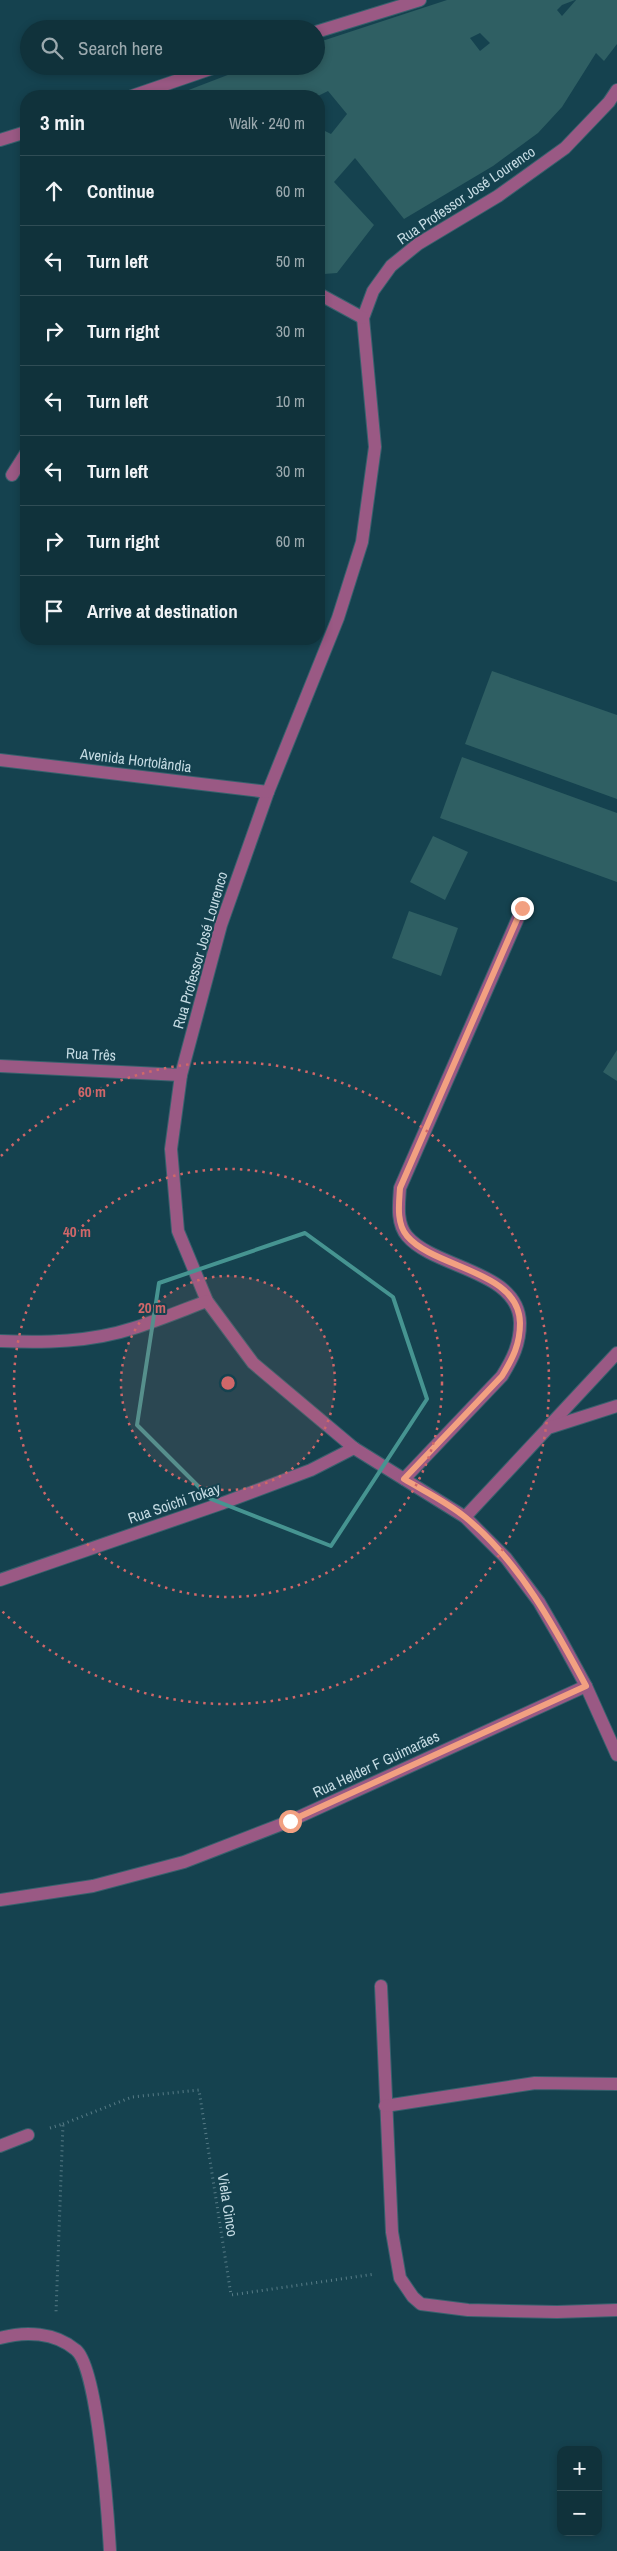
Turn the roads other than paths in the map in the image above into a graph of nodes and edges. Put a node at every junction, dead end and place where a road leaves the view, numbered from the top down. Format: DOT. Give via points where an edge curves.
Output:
graph roads {
  1 [pos="420,0"];
  2 [pos="325,29"];
  3 [pos="193,75"];
  4 [pos="149,90"];
  5 [pos="617,90"];
  6 [pos="20,134"];
  7 [pos="0,140"];
  8 [pos="325,297"];
  9 [pos="363,318"];
  10 [pos="20,463"];
  11 [pos="12,476"];
  12 [pos="0,760"];
  13 [pos="268,792"];
  14 [pos="522,908"];
  15 [pos="0,1066"];
  16 [pos="181,1075"];
  17 [pos="207,1301"];
  18 [pos="0,1341"];
  19 [pos="617,1353"];
  20 [pos="617,1406"];
  21 [pos="548,1428"];
  22 [pos="354,1448"];
  23 [pos="404,1479"];
  24 [pos="465,1516"];
  25 [pos="0,1580"];
  26 [pos="586,1686"];
  27 [pos="617,1755"];
  28 [pos="0,1900"];
  29 [pos="381,1986"];
  30 [pos="617,2084"];
  31 [pos="385,2106"];
  32 [pos="28,2135"];
  33 [pos="0,2146"];
  34 [pos="617,2310"];
  35 [pos="0,2338"];
  36 [pos="110,2551"];
  1 -- 2 [label="street"];
  3 -- 4 [label="street"];
  5 -- 9 [label="street, Rua Professor José Lourenco" via="610,102 565,148 498,196 418,244 391,266 373,291"];
  6 -- 7 [label="street"];
  8 -- 9 [label="street"];
  9 -- 13 [label="street, Rua Professor José Lourenco" via="375,447 362,542 338,618"];
  10 -- 11 [label="street"];
  12 -- 13 [label="street, Avenida Hortolândia"];
  13 -- 16 [label="street, Rua Professor José Lourenco" via="221,925"];
  14 -- 23 [label="street" via="400,1188 399,1214 406,1235 421,1248 492,1282 509,1295 520,1314 520,1339 514,1358 502,1376"];
  15 -- 16 [label="street, Rua Três"];
  16 -- 17 [label="street, Rua Professor José Lourenco" via="171,1149 178,1231"];
  17 -- 18 [label="street" via="133,1328 97,1336 64,1341"];
  17 -- 22 [label="street, Rua Professor José Lourenco" via="253,1364"];
  19 -- 21 [label="street"];
  20 -- 21 [label="street"];
  21 -- 24 [label="street"];
  22 -- 23 [label="street, Rua Professor José Lourenco"];
  22 -- 25 [label="street, Rua Soichi Tokay" via="311,1470"];
  23 -- 24 [label="street, Rua Professor José Lourenco"];
  24 -- 26 [label="street, Rua Professor José Lourenco" via="506,1558 539,1602"];
  26 -- 27 [label="street, Rua Professor José Lourenco"];
  26 -- 28 [label="street, Rua Helder F Guimarães" via="290,1821 184,1862 93,1886"];
  29 -- 31 [label="street"];
  30 -- 31 [label="street" via="534,2083"];
  31 -- 34 [label="street" via="392,2232 400,2278 421,2304 498,2311"];
  32 -- 33 [label="street"];
  35 -- 36 [label="street" via="18,2333 55,2338 78,2351 92,2384"];
}
